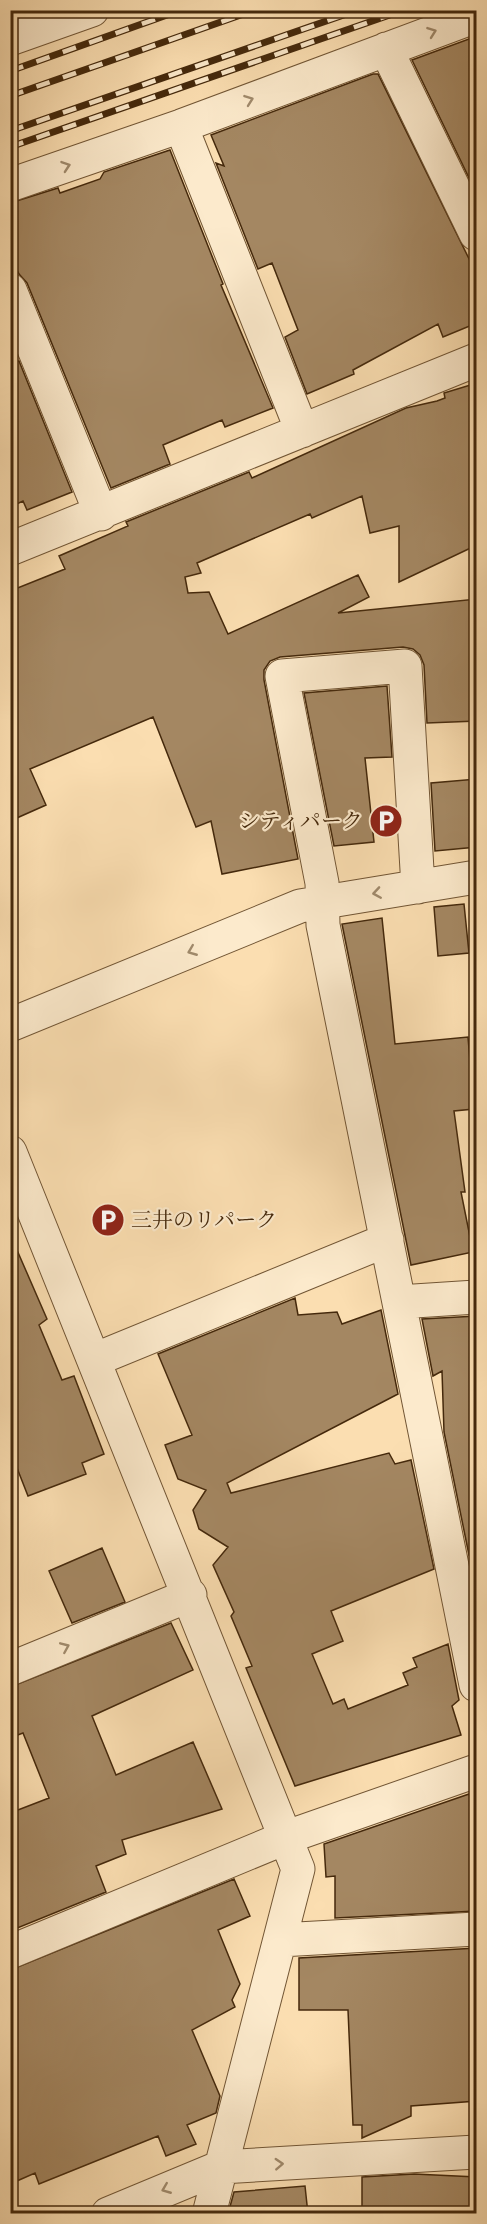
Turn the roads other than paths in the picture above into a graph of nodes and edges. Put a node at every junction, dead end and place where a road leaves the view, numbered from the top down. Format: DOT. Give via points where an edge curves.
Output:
graph roads {
  1 [pos="92,10"];
  2 [pos="477,16"];
  3 [pos="10,39"];
  4 [pos="386,49"];
  5 [pos="181,126"];
  6 [pos="10,185"];
  7 [pos="477,234"];
  8 [pos="10,290"];
  9 [pos="477,360"];
  10 [pos="302,431"];
  11 [pos="101,514"];
  12 [pos="10,549"];
  13 [pos="477,877"];
  14 [pos="418,887"];
  15 [pos="321,902"];
  16 [pos="10,1025"];
  17 [pos="10,1152"];
  18 [pos="387,1240"];
  19 [pos="477,1297"];
  20 [pos="399,1302"];
  21 [pos="94,1360"];
  22 [pos="190,1594"];
  23 [pos="10,1669"];
  24 [pos="477,1685"];
  25 [pos="477,1771"];
  26 [pos="287,1837"];
  27 [pos="477,1929"];
  28 [pos="279,1940"];
  29 [pos="10,1952"];
  30 [pos="477,2152"];
  31 [pos="220,2167"];
  32 [pos="108,2214"];
  33 [pos="209,2214"];
  1 -- 3 [label="street"];
  4 -- 2 [label="street, one-way"];
  5 -- 4 [label="street, one-way"];
  4 -- 7 [label="street"];
  6 -- 5 [label="street, one-way"];
  5 -- 10 [label="street"];
  8 -- 11 [label="street"];
  9 -- 10 [label="street"];
  10 -- 11 [label="street"];
  11 -- 12 [label="street"];
  13 -- 14 [label="street"];
  14 -- 15 [label="street, one-way"];
  14 -- 15 [label="street" via="405,666 282,676 322,883"];
  15 -- 16 [label="street, one-way" via="300,906"];
  15 -- 18 [label="street"];
  17 -- 21 [label="street"];
  18 -- 20 [label="street"];
  18 -- 21 [label="street"];
  19 -- 20 [label="street"];
  20 -- 24 [label="street"];
  21 -- 22 [label="street"];
  23 -- 22 [label="street, one-way"];
  22 -- 26 [label="street"];
  25 -- 26 [label="street"];
  26 -- 28 [label="street" via="298,1869"];
  26 -- 29 [label="street"];
  27 -- 28 [label="street"];
  28 -- 31 [label="street"];
  31 -- 30 [label="street, one-way"];
  31 -- 32 [label="street, one-way"];
  31 -- 33 [label="street"];
}
